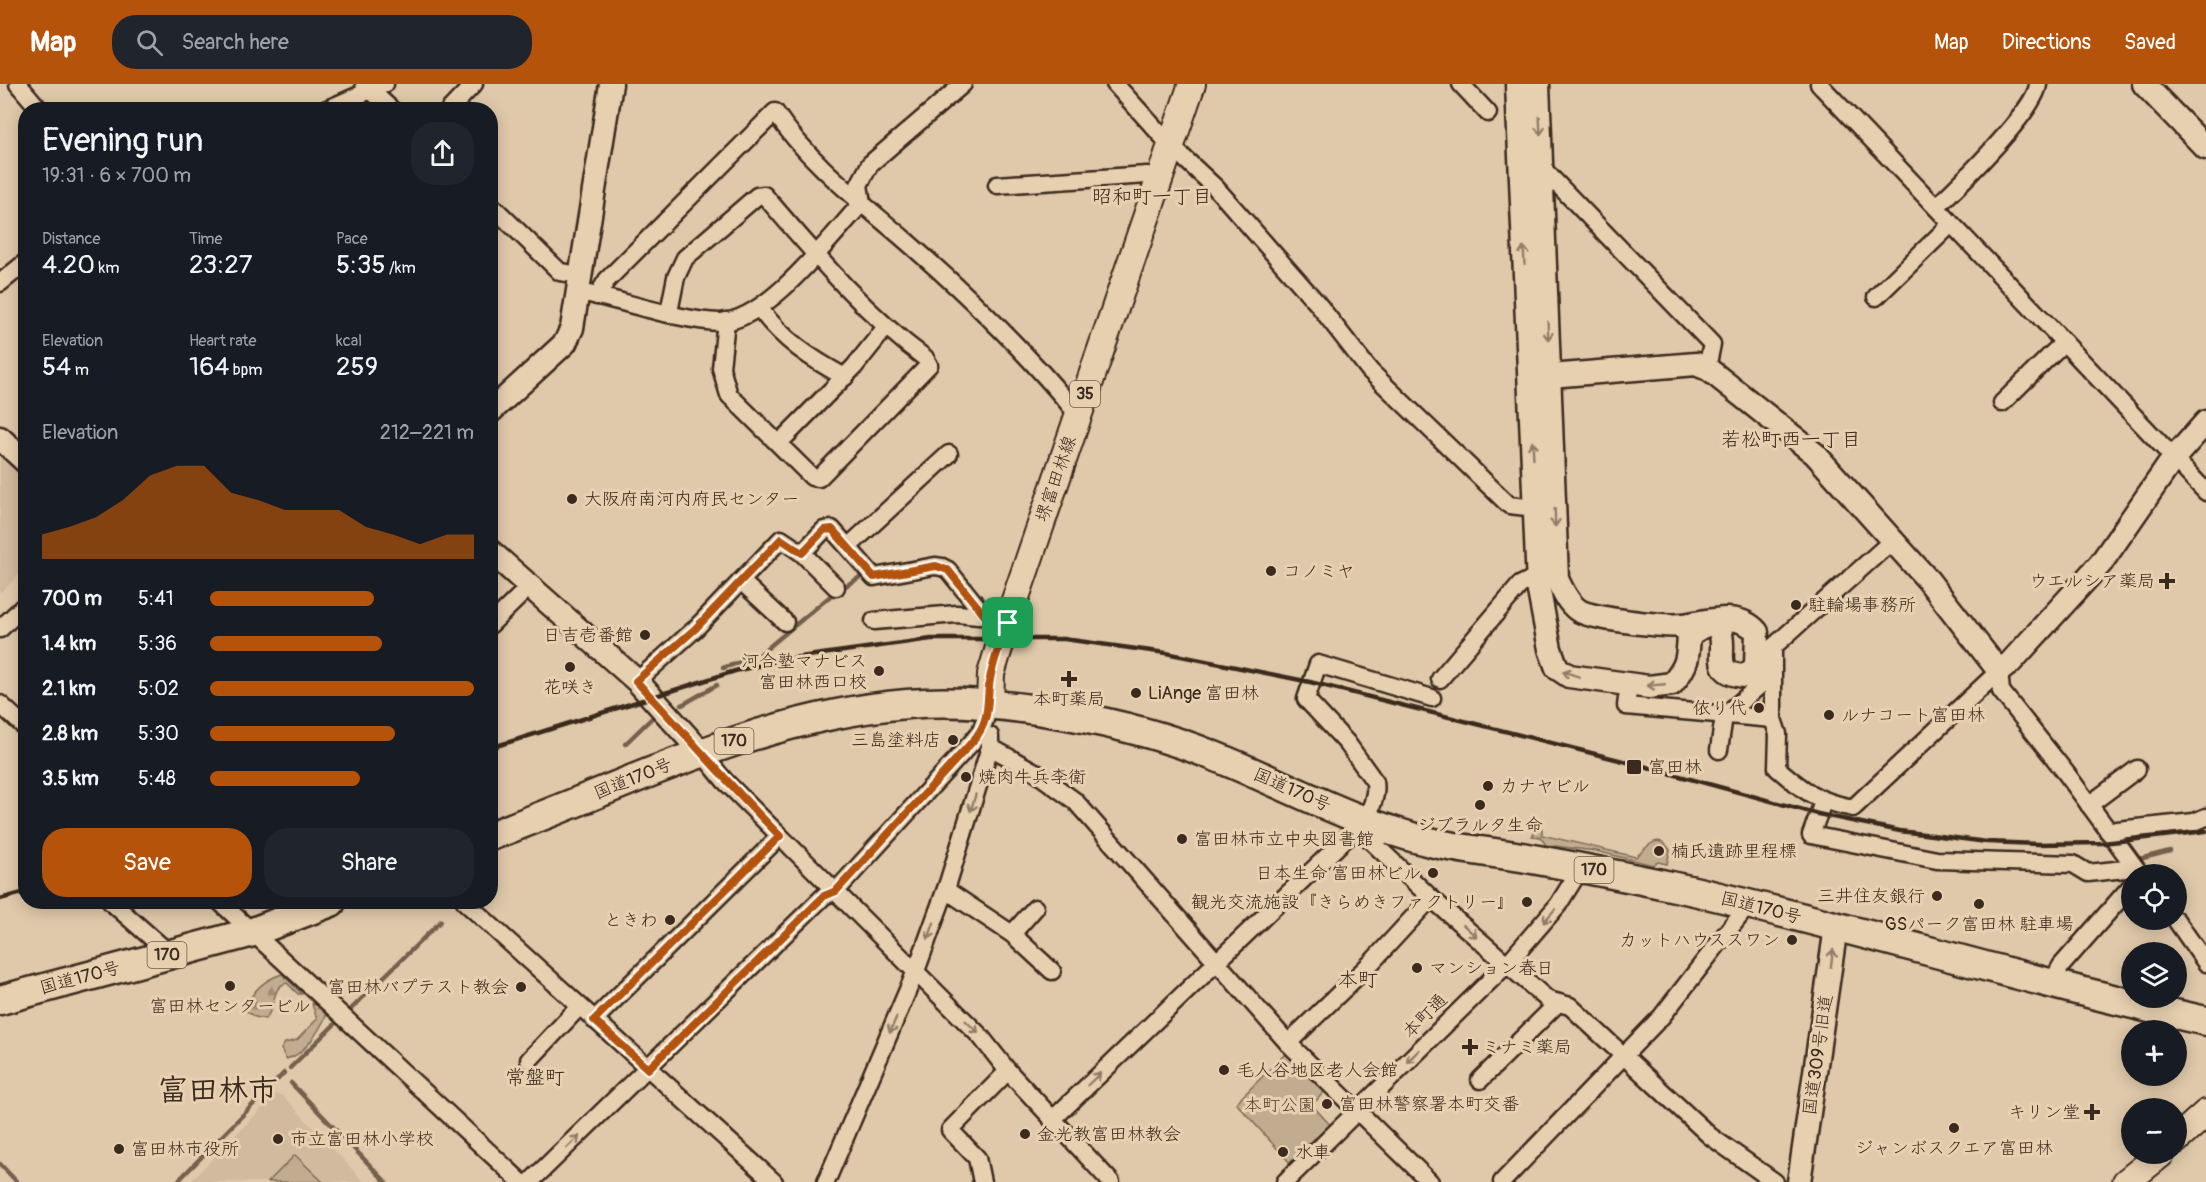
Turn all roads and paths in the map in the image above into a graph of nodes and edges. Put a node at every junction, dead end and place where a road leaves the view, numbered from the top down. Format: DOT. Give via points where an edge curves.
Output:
graph roads {
  1 [pos="18,84"];
  2 [pos="474,84"];
  3 [pos="611,84"];
  4 [pos="963,84"];
  5 [pos="1115,84"];
  6 [pos="1192,84"];
  7 [pos="1461,84"];
  8 [pos="1517,84"];
  9 [pos="1538,84"];
  10 [pos="1819,84"];
  11 [pos="2038,84"];
  12 [pos="2144,84"];
  13 [pos="373,86"];
  14 [pos="33,102"];
  15 [pos="341,102"];
  16 [pos="386,102"];
  17 [pos="457,102"];
  18 [pos="1488,113"];
  19 [pos="1170,145"];
  20 [pos="2206,148"];
  21 [pos="1542,168"];
  22 [pos="1157,181"];
  23 [pos="998,185"];
  24 [pos="862,203"];
  25 [pos="1936,207"];
  26 [pos="498,212"];
  27 [pos="1951,224"];
  28 [pos="815,253"];
  29 [pos="18,268"];
  30 [pos="0,283"];
  31 [pos="585,287"];
  32 [pos="1876,297"];
  33 [pos="760,309"];
  34 [pos="669,312"];
  35 [pos="726,321"];
  36 [pos="886,327"];
  37 [pos="2064,342"];
  38 [pos="1707,368"];
  39 [pos="1550,376"];
  40 [pos="845,377"];
  41 [pos="2002,404"];
  42 [pos="498,405"];
  43 [pos="1078,415"];
  44 [pos="2206,422"];
  45 [pos="0,438"];
  46 [pos="779,443"];
  47 [pos="949,454"];
  48 [pos="18,455"];
  49 [pos="2174,459"];
  50 [pos="2206,492"];
  51 [pos="1535,508"];
  52 [pos="1893,540"];
  53 [pos="849,546"];
  54 [pos="802,553"];
  55 [pos="498,558"];
  56 [pos="1538,576"];
  57 [pos="741,581"];
  58 [pos="530,586"];
  59 [pos="836,587"];
  60 [pos="18,612"];
  61 [pos="498,617"];
  62 [pos="996,620"];
  63 [pos="874,621"];
  64 [pos="785,622"];
  65 [pos="0,629"];
  66 [pos="1685,630"];
  67 [pos="1999,671"];
  68 [pos="1772,675"];
  69 [pos="1742,676"];
  70 [pos="1440,679"];
  71 [pos="636,681"];
  72 [pos="1629,684"];
  73 [pos="1432,698"];
  74 [pos="1740,702"];
  75 [pos="0,704"];
  76 [pos="990,705"];
  77 [pos="1724,716"];
  78 [pos="1773,719"];
  79 [pos="18,721"];
  80 [pos="990,747"];
  81 [pos="1719,750"];
  82 [pos="701,752"];
  83 [pos="2137,769"];
  84 [pos="1823,802"];
  85 [pos="2089,805"];
  86 [pos="2206,817"];
  87 [pos="1366,823"];
  88 [pos="2108,831"];
  89 [pos="498,833"];
  90 [pos="780,836"];
  91 [pos="2129,864"];
  92 [pos="1581,868"];
  93 [pos="2121,872"];
  94 [pos="2121,887"];
  95 [pos="946,890"];
  96 [pos="835,891"];
  97 [pos="1431,898"];
  98 [pos="1748,905"];
  99 [pos="1035,908"];
  100 [pos="119,909"];
  101 [pos="228,909"];
  102 [pos="313,909"];
  103 [pos="473,909"];
  104 [pos="1836,927"];
  105 [pos="2183,930"];
  106 [pos="253,932"];
  107 [pos="1012,934"];
  108 [pos="170,954"];
  109 [pos="1216,961"];
  110 [pos="1508,963"];
  111 [pos="2206,963"];
  112 [pos="916,971"];
  113 [pos="1052,971"];
  114 [pos="2051,984"];
  115 [pos="0,1000"];
  116 [pos="1558,1003"];
  117 [pos="579,1006"];
  118 [pos="594,1020"];
  119 [pos="2206,1021"];
  120 [pos="1288,1043"];
  121 [pos="1625,1058"];
  122 [pos="529,1060"];
  123 [pos="648,1069"];
  124 [pos="1008,1071"];
  125 [pos="1480,1080"];
  126 [pos="1357,1111"];
  127 [pos="2206,1113"];
  128 [pos="1052,1120"];
  129 [pos="2187,1130"];
  130 [pos="2148,1164"];
  131 [pos="1103,1180"];
  132 [pos="521,1182"];
  133 [pos="530,1182"];
  134 [pos="774,1182"];
  135 [pos="826,1182"];
  136 [pos="982,1182"];
  137 [pos="1285,1182"];
  138 [pos="1430,1182"];
  139 [pos="1502,1182"];
  140 [pos="1775,1182"];
  141 [pos="1798,1182"];
  142 [pos="2126,1182"];
  1 -- 14 [label="street"];
  2 -- 17 [label="street"];
  3 -- 31 [label="street"];
  4 -- 24 [label="street" via="870,164 860,185"];
  5 -- 19 [label="street"];
  6 -- 19 [label="main road, 堺富田林線 / 35"];
  7 -- 18 [label="street"];
  51 -- 8 [label="street, one-way"];
  9 -- 21 [label="street, one-way"];
  10 -- 25 [label="street"];
  11 -- 25 [label="street" via="2038,92 2024,113"];
  12 -- 20 [label="street"];
  13 -- 15 [label="street"];
  13 -- 16 [label="street"];
  19 -- 22 [label="main road, 堺富田林線 / 35"];
  19 -- 51 [label="street" via="1216,188 1370,370 1509,505"];
  21 -- 38 [label="street" via="1712,344"];
  21 -- 39 [label="street, one-way"];
  22 -- 23 [label="street" via="1147,175"];
  22 -- 43 [label="main road, 堺富田林線 / 35"];
  24 -- 28 [label="street"];
  24 -- 31 [label="street" via="818,162 775,112 607,280"];
  24 -- 43 [label="street" via="1004,333"];
  25 -- 27 [label="street"];
  26 -- 31 [label="street" via="560,272"];
  27 -- 32 [label="street"];
  27 -- 37 [label="street"];
  28 -- 33 [label="street"];
  28 -- 34 [label="street" via="764,195 757,196 685,258 676,277"];
  28 -- 36 [label="street"];
  29 -- 30 [label="street"];
  31 -- 34 [label="street"];
  31 -- 42 [label="street" via="565,343"];
  33 -- 35 [label="street"];
  33 -- 40 [label="street" via="799,350"];
  34 -- 35 [label="street"];
  35 -- 46 [label="street" via="721,368 725,387 735,403"];
  36 -- 40 [label="street"];
  36 -- 46 [label="street" via="926,358 929,365 922,374 819,478 812,477"];
  37 -- 41 [label="street"];
  37 -- 49 [label="street"];
  38 -- 39 [label="street" via="1696,364"];
  38 -- 52 [label="street" via="1815,454"];
  39 -- 66 [label="street, one-way" via="1557,579 1564,594 1576,609 1591,617"];
  40 -- 46 [label="street"];
  43 -- 62 [label="main road, 堺富田林線 / 35"];
  44 -- 49 [label="street"];
  45 -- 48 [label="street"];
  47 -- 53 [label="street"];
  49 -- 50 [label="street"];
  49 -- 67 [label="street" via="2101,563"];
  51 -- 56 [label="street"];
  52 -- 67 [label="street"];
  52 -- 68 [label="street" via="1773,646"];
  53 -- 54 [label="street" via="832,529 824,530"];
  53 -- 62 [label="street" via="872,574 936,566 948,570"];
  54 -- 57 [label="street" via="781,539"];
  54 -- 59 [label="street"];
  55 -- 58 [label="street"];
  56 -- 70 [label="street" via="1520,585"];
  72 -- 56 [label="street, one-way" via="1569,676 1557,668 1550,649"];
  57 -- 64 [label="street"];
  57 -- 71 [label="street" via="695,629"];
  58 -- 61 [label="street"];
  58 -- 71 [label="street"];
  60 -- 65 [label="street"];
  62 -- 63 [label="street" via="957,614"];
  62 -- 76 [label="main road, 堺富田林線 / 35"];
  66 -- 69 [label="street" via="1713,624 1719,627 1725,670"];
  66 -- 69 [label="street" via="1709,619 1751,624 1758,638 1756,666"];
  66 -- 72 [label="street, one-way" via="1685,669 1672,684"];
  67 -- 84 [label="street" via="1853,808"];
  67 -- 85 [label="street" via="2001,691"];
  68 -- 74 [label="street"];
  68 -- 78 [label="street"];
  69 -- 74 [label="street"];
  71 -- 82 [label="street"];
  72 -- 77 [label="street" via="1626,706"];
  73 -- 87 [label="street" via="1318,664 1306,699 1372,775 1377,788"];
  74 -- 77 [label="street"];
  75 -- 79 [label="street"];
  76 -- 80 [label="street"];
  76 -- 82 [label="highway, 国道170号 / 170" via="910,703 862,709"];
  76 -- 87 [label="highway, 国道170号 / 170" via="1071,716 1185,745"];
  76 -- 96 [label="street" via="977,736"];
  77 -- 78 [label="street"];
  77 -- 81 [label="street"];
  78 -- 84 [label="street" via="1778,734 1777,768"];
  80 -- 95 [label="street, one-way"];
  80 -- 109 [label="street" via="1035,772 1075,801"];
  82 -- 89 [label="highway, 国道170号 / 170"];
  82 -- 90 [label="street"];
  83 -- 85 [label="street"];
  84 -- 93 [label="street" via="1811,835 1937,860 2073,864 2088,873"];
  85 -- 88 [label="street"];
  86 -- 88 [label="street" via="2194,822"];
  87 -- 92 [label="highway, 国道170号 / 170" via="1433,843"];
  87 -- 97 [label="street" via="1371,841"];
  87 -- 109 [label="street"];
  88 -- 91 [label="street"];
  90 -- 96 [label="street"];
  90 -- 118 [label="street"];
  92 -- 98 [label="highway, 国道170号 / 170"];
  92 -- 110 [label="street, 本町通, one-way" via="1558,905"];
  94 -- 114 [label="street"];
  95 -- 107 [label="street"];
  95 -- 112 [label="street, one-way"];
  96 -- 112 [label="street"];
  96 -- 123 [label="street" via="824,896"];
  97 -- 110 [label="street, one-way"];
  97 -- 120 [label="street"];
  98 -- 104 [label="highway, 国道170号 / 170"];
  98 -- 121 [label="street"];
  99 -- 107 [label="street"];
  100 -- 108 [label="street"];
  101 -- 106 [label="street"];
  102 -- 106 [label="highway, 国道170号 / 170"];
  103 -- 117 [label="street"];
  104 -- 114 [label="highway, 国道170号 / 170"];
  141 -- 104 [label="street, 国道309号旧道, one-way"];
  105 -- 111 [label="street"];
  106 -- 108 [label="highway, 国道170号 / 170"];
  106 -- 132 [label="street"];
  107 -- 113 [label="street"];
  108 -- 115 [label="highway, 国道170号 / 170"];
  109 -- 120 [label="street"];
  128 -- 109 [label="street, one-way"];
  110 -- 116 [label="street" via="1548,1000"];
  110 -- 126 [label="street, 本町通, one-way"];
  112 -- 124 [label="street, one-way" via="981,1037"];
  112 -- 135 [label="street, one-way"];
  114 -- 119 [label="highway, 国道170号 / 170"];
  116 -- 121 [label="street" via="1570,1006"];
  116 -- 125 [label="street"];
  117 -- 118 [label="street"];
  117 -- 122 [label="street"];
  118 -- 123 [label="street"];
  120 -- 126 [label="street"];
  121 -- 139 [label="street"];
  121 -- 140 [label="street" via="1710,1136"];
  133 -- 123 [label="street, one-way"];
  123 -- 134 [label="street"];
  124 -- 128 [label="street"];
  124 -- 136 [label="street" via="950,1130 977,1158"];
  126 -- 137 [label="street, 本町通"];
  126 -- 138 [label="street"];
  127 -- 129 [label="main road"];
  128 -- 131 [label="street"];
  130 -- 142 [label="main road"];
}
